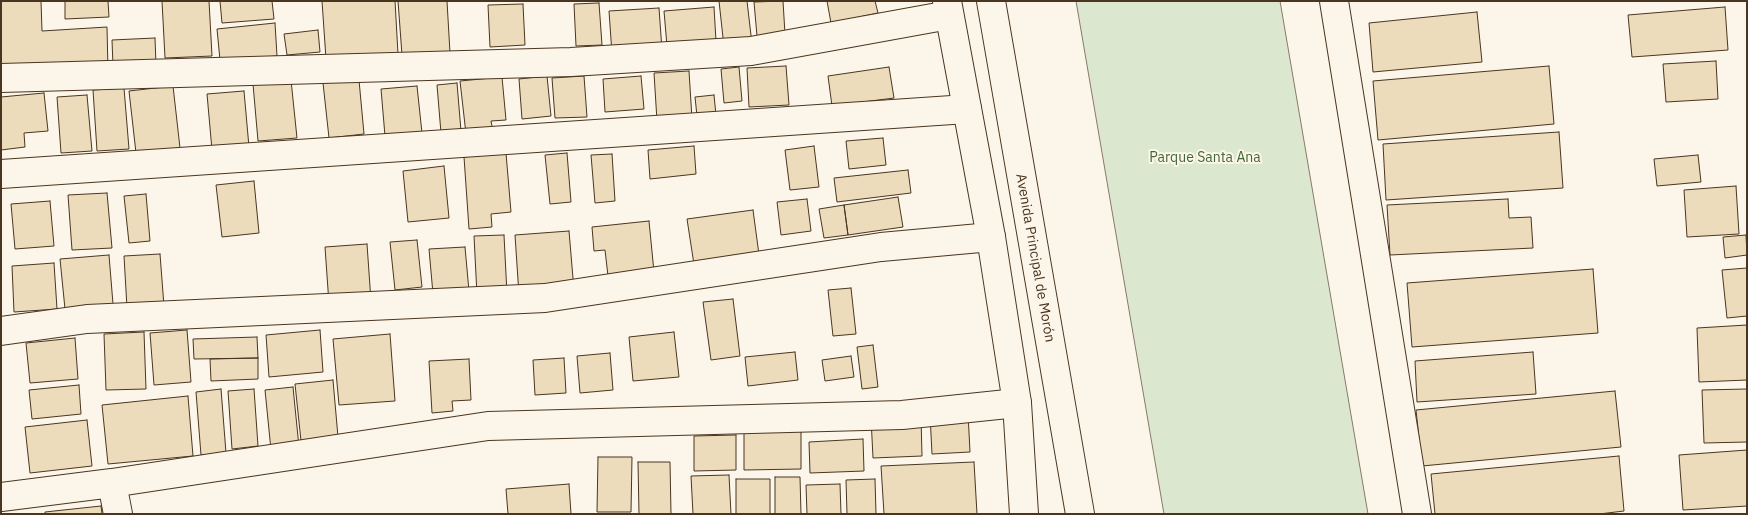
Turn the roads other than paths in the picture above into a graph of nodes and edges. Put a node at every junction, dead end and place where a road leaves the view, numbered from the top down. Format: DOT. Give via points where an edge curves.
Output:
graph roads {
  1 [pos="991,1"];
  2 [pos="1334,1"];
  3 [pos="948,8"];
  4 [pos="1,78"];
  5 [pos="967,109"];
  6 [pos="1,174"];
  7 [pos="991,237"];
  8 [pos="1,331"];
  9 [pos="1017,403"];
  10 [pos="112,483"];
  11 [pos="1,497"];
  12 [pos="118,514"];
  13 [pos="1024,514"];
  14 [pos="1080,514"];
  15 [pos="1417,514"];
  1 -- 14 [label="street, Avenida Principal de Morón"];
  2 -- 15 [label="street"];
  3 -- 4 [label="street" via="751,51 571,62"];
  3 -- 5 [label="street"];
  5 -- 6 [label="street"];
  5 -- 7 [label="street"];
  7 -- 8 [label="street" via="881,248 545,298 87,319"];
  7 -- 9 [label="street"];
  9 -- 10 [label="street" via="902,415 488,426"];
  9 -- 13 [label="street"];
  10 -- 11 [label="street"];
  10 -- 12 [label="street"];
}
